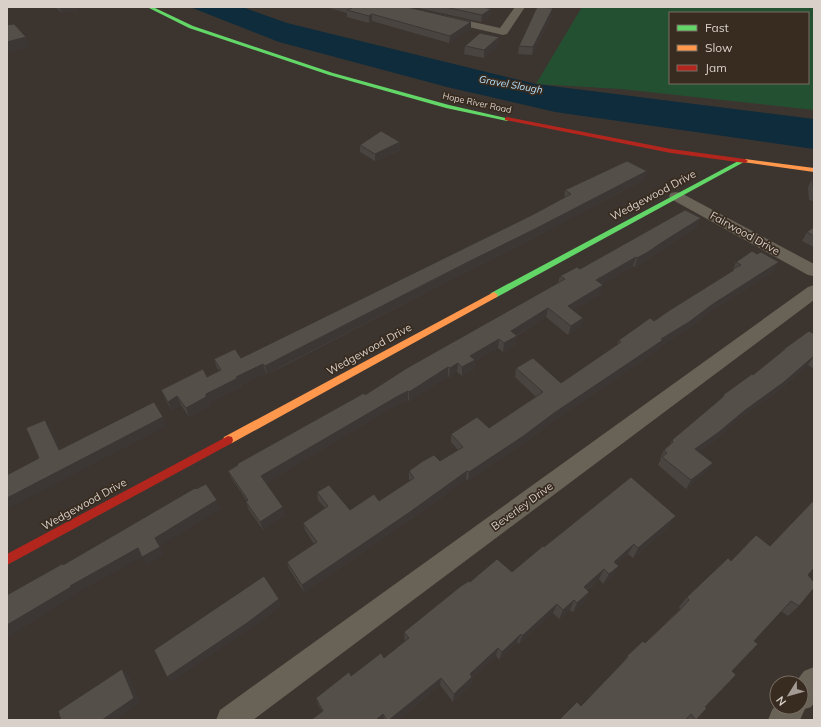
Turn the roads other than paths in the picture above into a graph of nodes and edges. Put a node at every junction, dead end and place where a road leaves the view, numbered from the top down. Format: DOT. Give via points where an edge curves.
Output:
graph roads {
  1 [pos="149,7"];
  2 [pos="395,7"];
  3 [pos="520,7"];
  4 [pos="742,161"];
  5 [pos="814,170"];
  6 [pos="676,196"];
  7 [pos="814,271"];
  8 [pos="814,291"];
  9 [pos="7,560"];
  10 [pos="230,720"];
  1 -- 4 [label="street, Hope River Road" via="191,27 257,50 448,108 671,151"];
  2 -- 3 [label="street" via="503,32"];
  4 -- 5 [label="street, Hope River Road"];
  4 -- 6 [label="street, Wedgewood Drive"];
  6 -- 7 [label="street, Fairwood Drive"];
  6 -- 9 [label="street, Wedgewood Drive"];
  8 -- 10 [label="street, Beverley Drive"];
}
